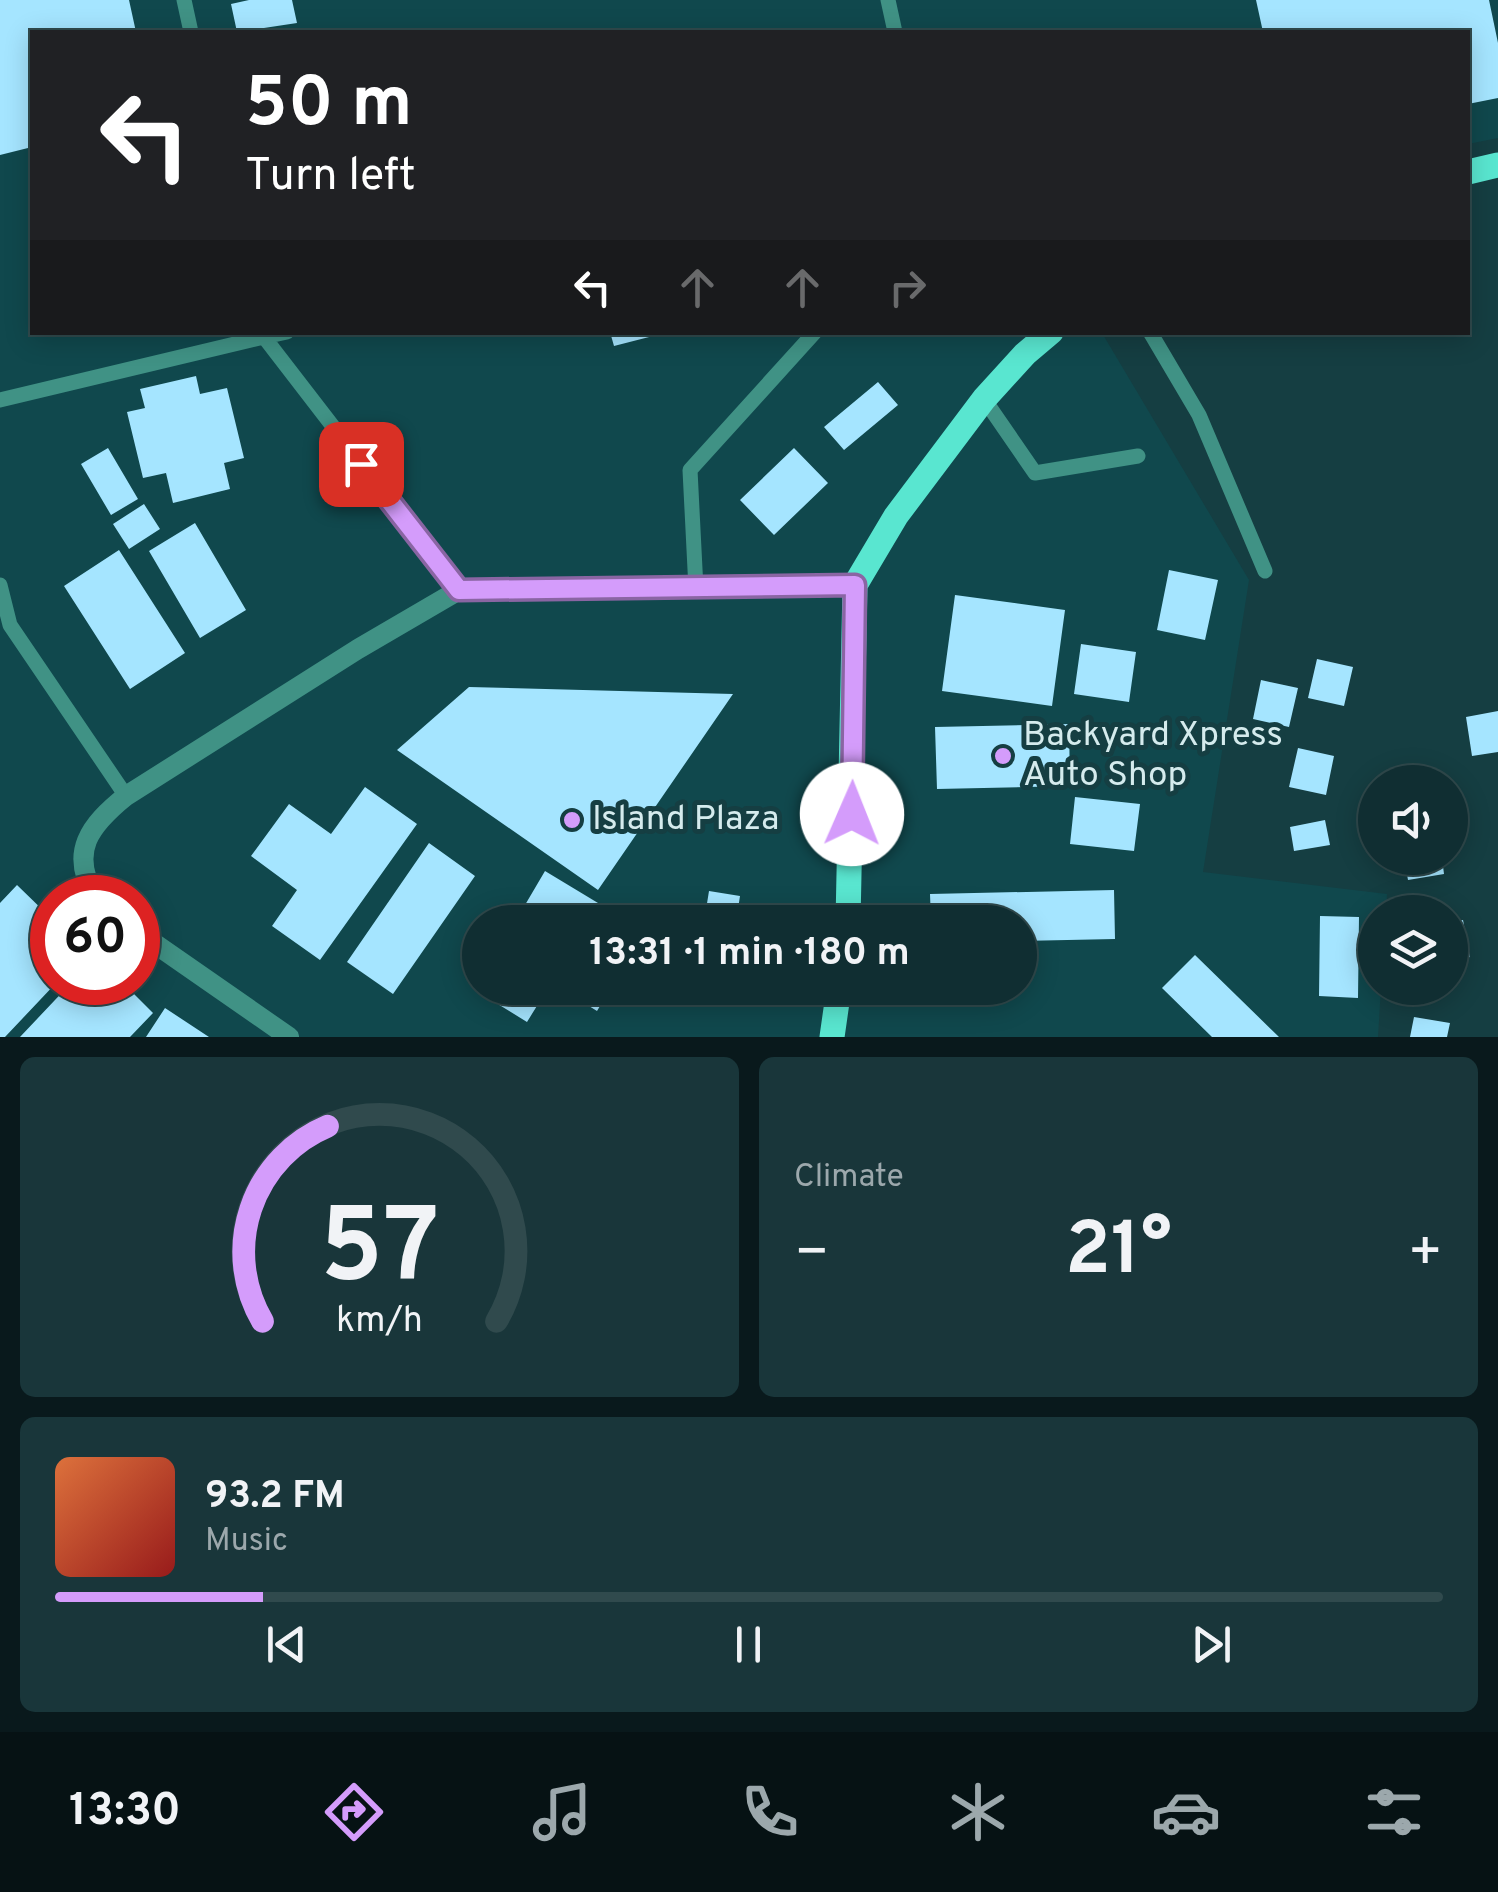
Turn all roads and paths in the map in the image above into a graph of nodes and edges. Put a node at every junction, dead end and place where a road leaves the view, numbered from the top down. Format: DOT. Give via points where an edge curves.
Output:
graph roads {
  1 [pos="184,0"];
  2 [pos="888,0"];
  3 [pos="191,30"];
  4 [pos="895,30"];
  5 [pos="1498,165"];
  6 [pos="1470,172"];
  7 [pos="263,335"];
  8 [pos="812,335"];
  9 [pos="1047,335"];
  10 [pos="1152,335"];
  11 [pos="984,399"];
  12 [pos="0,400"];
  13 [pos="1138,456"];
  14 [pos="1264,571"];
  15 [pos="0,584"];
  16 [pos="855,585"];
  17 [pos="696,589"];
  18 [pos="459,590"];
  19 [pos="126,796"];
  20 [pos="88,875"];
  21 [pos="848,905"];
  22 [pos="160,947"];
  23 [pos="837,1005"];
  24 [pos="289,1037"];
  25 [pos="832,1037"];
  1 -- 3 [label="lane"];
  2 -- 4 [label="lane"];
  5 -- 6 [label="main road"];
  7 -- 12 [label="lane"];
  7 -- 18 [label="lane"];
  8 -- 17 [label="lane" via="690,470"];
  9 -- 11 [label="main road"];
  10 -- 14 [label="lane" via="1199,415"];
  11 -- 13 [label="lane" via="1036,473"];
  11 -- 16 [label="main road" via="896,516"];
  15 -- 19 [label="lane" via="10,625"];
  16 -- 17 [label="street"];
  16 -- 21 [label="main road"];
  17 -- 18 [label="street"];
  18 -- 19 [label="street"];
  19 -- 20 [label="street" via="97,819 84,842"];
  22 -- 24 [label="street"];
  23 -- 25 [label="main road"];
}
